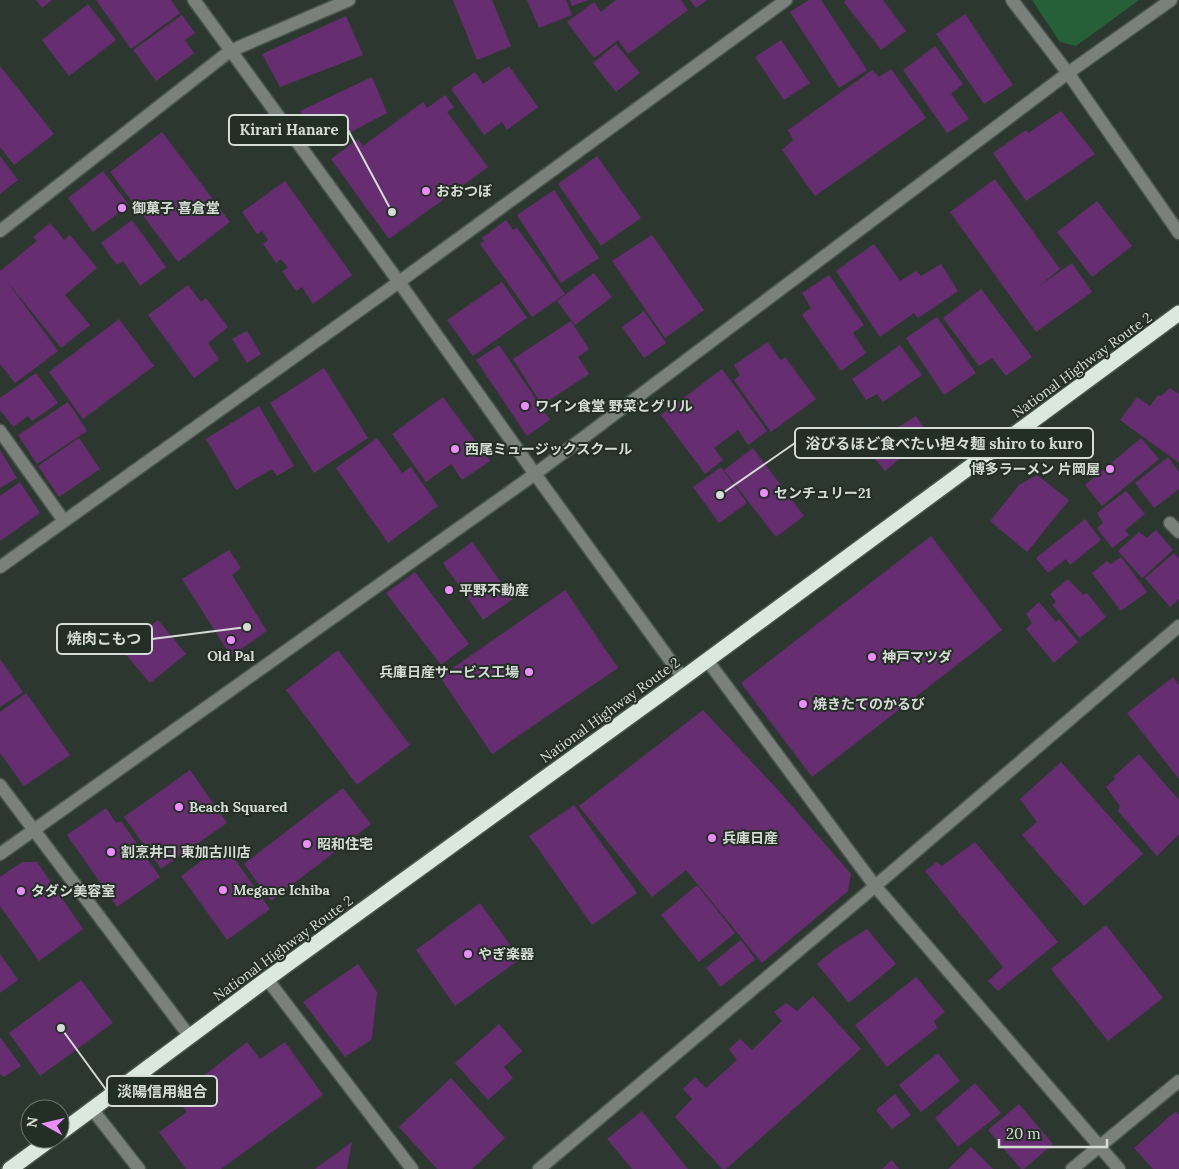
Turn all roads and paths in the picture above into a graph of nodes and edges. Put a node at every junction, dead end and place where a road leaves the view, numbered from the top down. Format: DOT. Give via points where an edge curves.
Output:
graph roads {
  1 [pos="194,0"];
  2 [pos="349,0"];
  3 [pos="786,0"];
  4 [pos="1012,0"];
  5 [pos="1170,0"];
  6 [pos="230,51"];
  7 [pos="1068,73"];
  8 [pos="0,231"];
  9 [pos="1179,233"];
  10 [pos="399,282"];
  11 [pos="1179,313"];
  12 [pos="0,431"];
  13 [pos="535,474"];
  14 [pos="64,522"];
  15 [pos="1170,522"];
  16 [pos="1179,532"];
  17 [pos="0,567"];
  18 [pos="1179,626"];
  19 [pos="707,660"];
  20 [pos="683,678"];
  21 [pos="0,785"];
  22 [pos="33,830"];
  23 [pos="0,854"];
  24 [pos="875,886"];
  25 [pos="267,979"];
  26 [pos="190,1037"];
  27 [pos="1179,1081"];
  28 [pos="92,1109"];
  29 [pos="70,1126"];
  30 [pos="1100,1146"];
  31 [pos="37,1149"];
  32 [pos="10,1169"];
  33 [pos="138,1169"];
  34 [pos="412,1169"];
  35 [pos="539,1169"];
  36 [pos="1072,1169"];
  37 [pos="1119,1169"];
  1 -- 6 [label="street"];
  2 -- 6 [label="street"];
  3 -- 10 [label="street"];
  4 -- 7 [label="street"];
  5 -- 7 [label="street"];
  6 -- 8 [label="street"];
  6 -- 10 [label="street"];
  7 -- 9 [label="street"];
  7 -- 13 [label="street"];
  10 -- 13 [label="street"];
  10 -- 14 [label="street"];
  11 -- 19 [label="highway, National Highway Route 2"];
  12 -- 14 [label="street"];
  13 -- 20 [label="street"];
  13 -- 22 [label="street"];
  14 -- 17 [label="street"];
  15 -- 16 [label="street"];
  18 -- 24 [label="street"];
  19 -- 20 [label="highway, National Highway Route 2"];
  19 -- 24 [label="street"];
  20 -- 25 [label="highway, National Highway Route 2"];
  21 -- 22 [label="street"];
  22 -- 23 [label="street"];
  22 -- 26 [label="street"];
  24 -- 30 [label="street"];
  24 -- 35 [label="street"];
  25 -- 26 [label="highway, National Highway Route 2"];
  25 -- 34 [label="street"];
  26 -- 28 [label="highway, National Highway Route 2"];
  27 -- 30 [label="street"];
  28 -- 29 [label="highway, National Highway Route 2"];
  28 -- 33 [label="street"];
  30 -- 36 [label="street"];
  30 -- 37 [label="street"];
  31 -- 32 [label="highway"];
}
